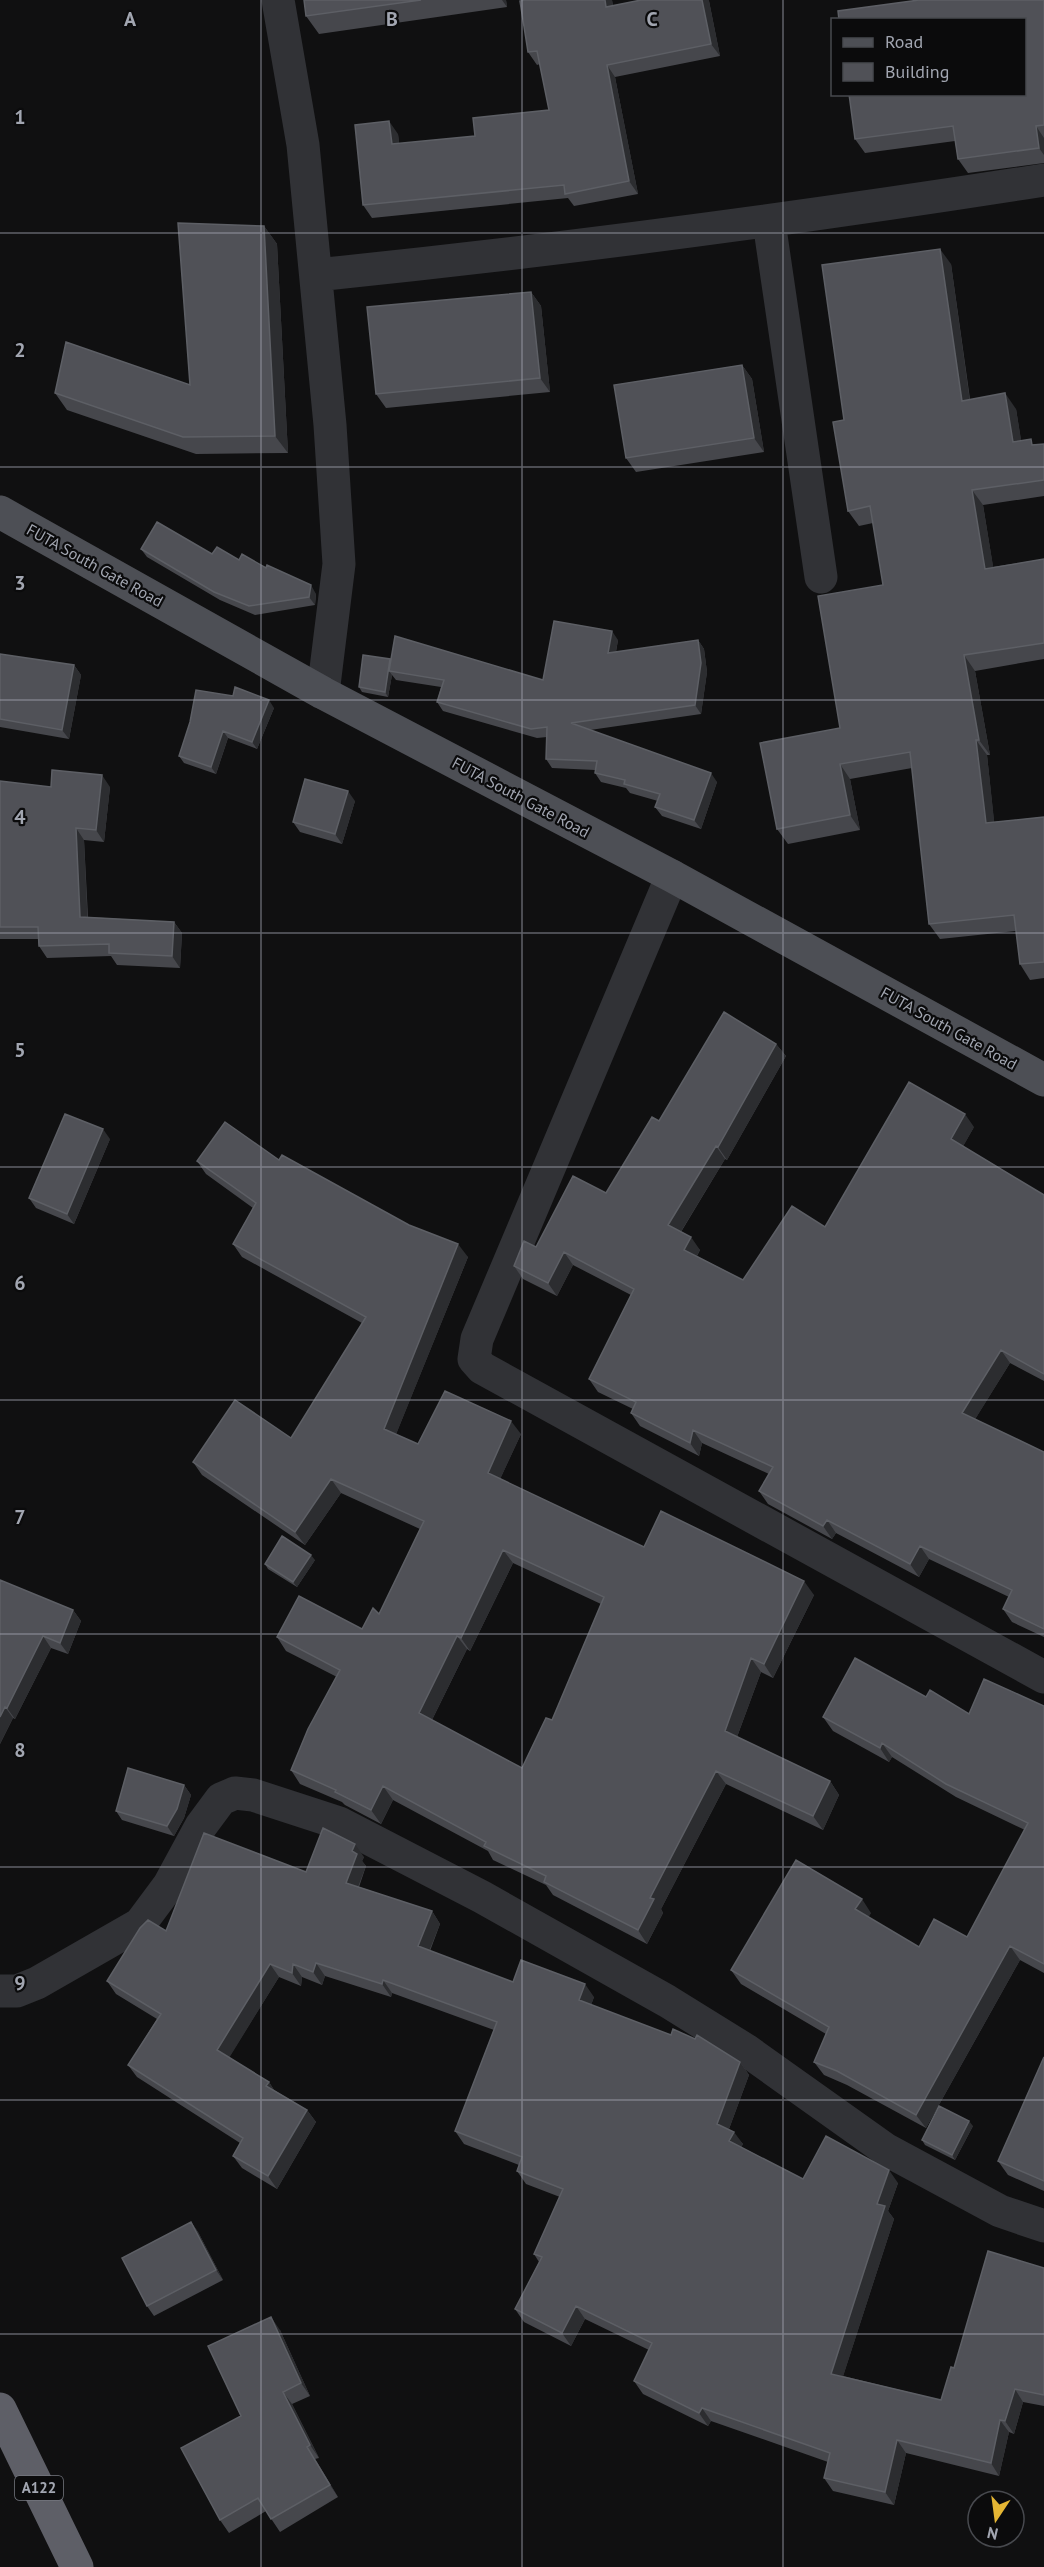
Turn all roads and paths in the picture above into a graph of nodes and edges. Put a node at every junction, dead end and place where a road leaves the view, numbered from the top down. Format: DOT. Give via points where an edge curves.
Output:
graph roads {
  1 [pos="279,0"];
  2 [pos="1044,180"];
  3 [pos="769,222"];
  4 [pos="316,275"];
  5 [pos="0,512"];
  6 [pos="821,577"];
  7 [pos="323,693"];
  8 [pos="672,876"];
  9 [pos="1044,1080"];
  10 [pos="1044,1677"];
  11 [pos="0,1991"];
  12 [pos="1044,2226"];
  13 [pos="0,2409"];
  14 [pos="78,2567"];
  1 -- 4 [label="street" via="303,146"];
  2 -- 3 [label="street"];
  3 -- 4 [label="street" via="525,254"];
  3 -- 6 [label="street"];
  4 -- 7 [label="street" via="339,564"];
  5 -- 7 [label="main road, FUTA South Gate Road"];
  7 -- 8 [label="main road, FUTA South Gate Road"];
  8 -- 9 [label="main road, FUTA South Gate Road"];
  8 -- 10 [label="street" via="477,1339 474,1359 482,1368"];
  11 -- 12 [label="street" via="17,1991 37,1983 140,1924 221,1799 235,1793 253,1795 339,1823 482,1897 746,2050 885,2149 1000,2211"];
  13 -- 14 [label="highway, A122"];
}
